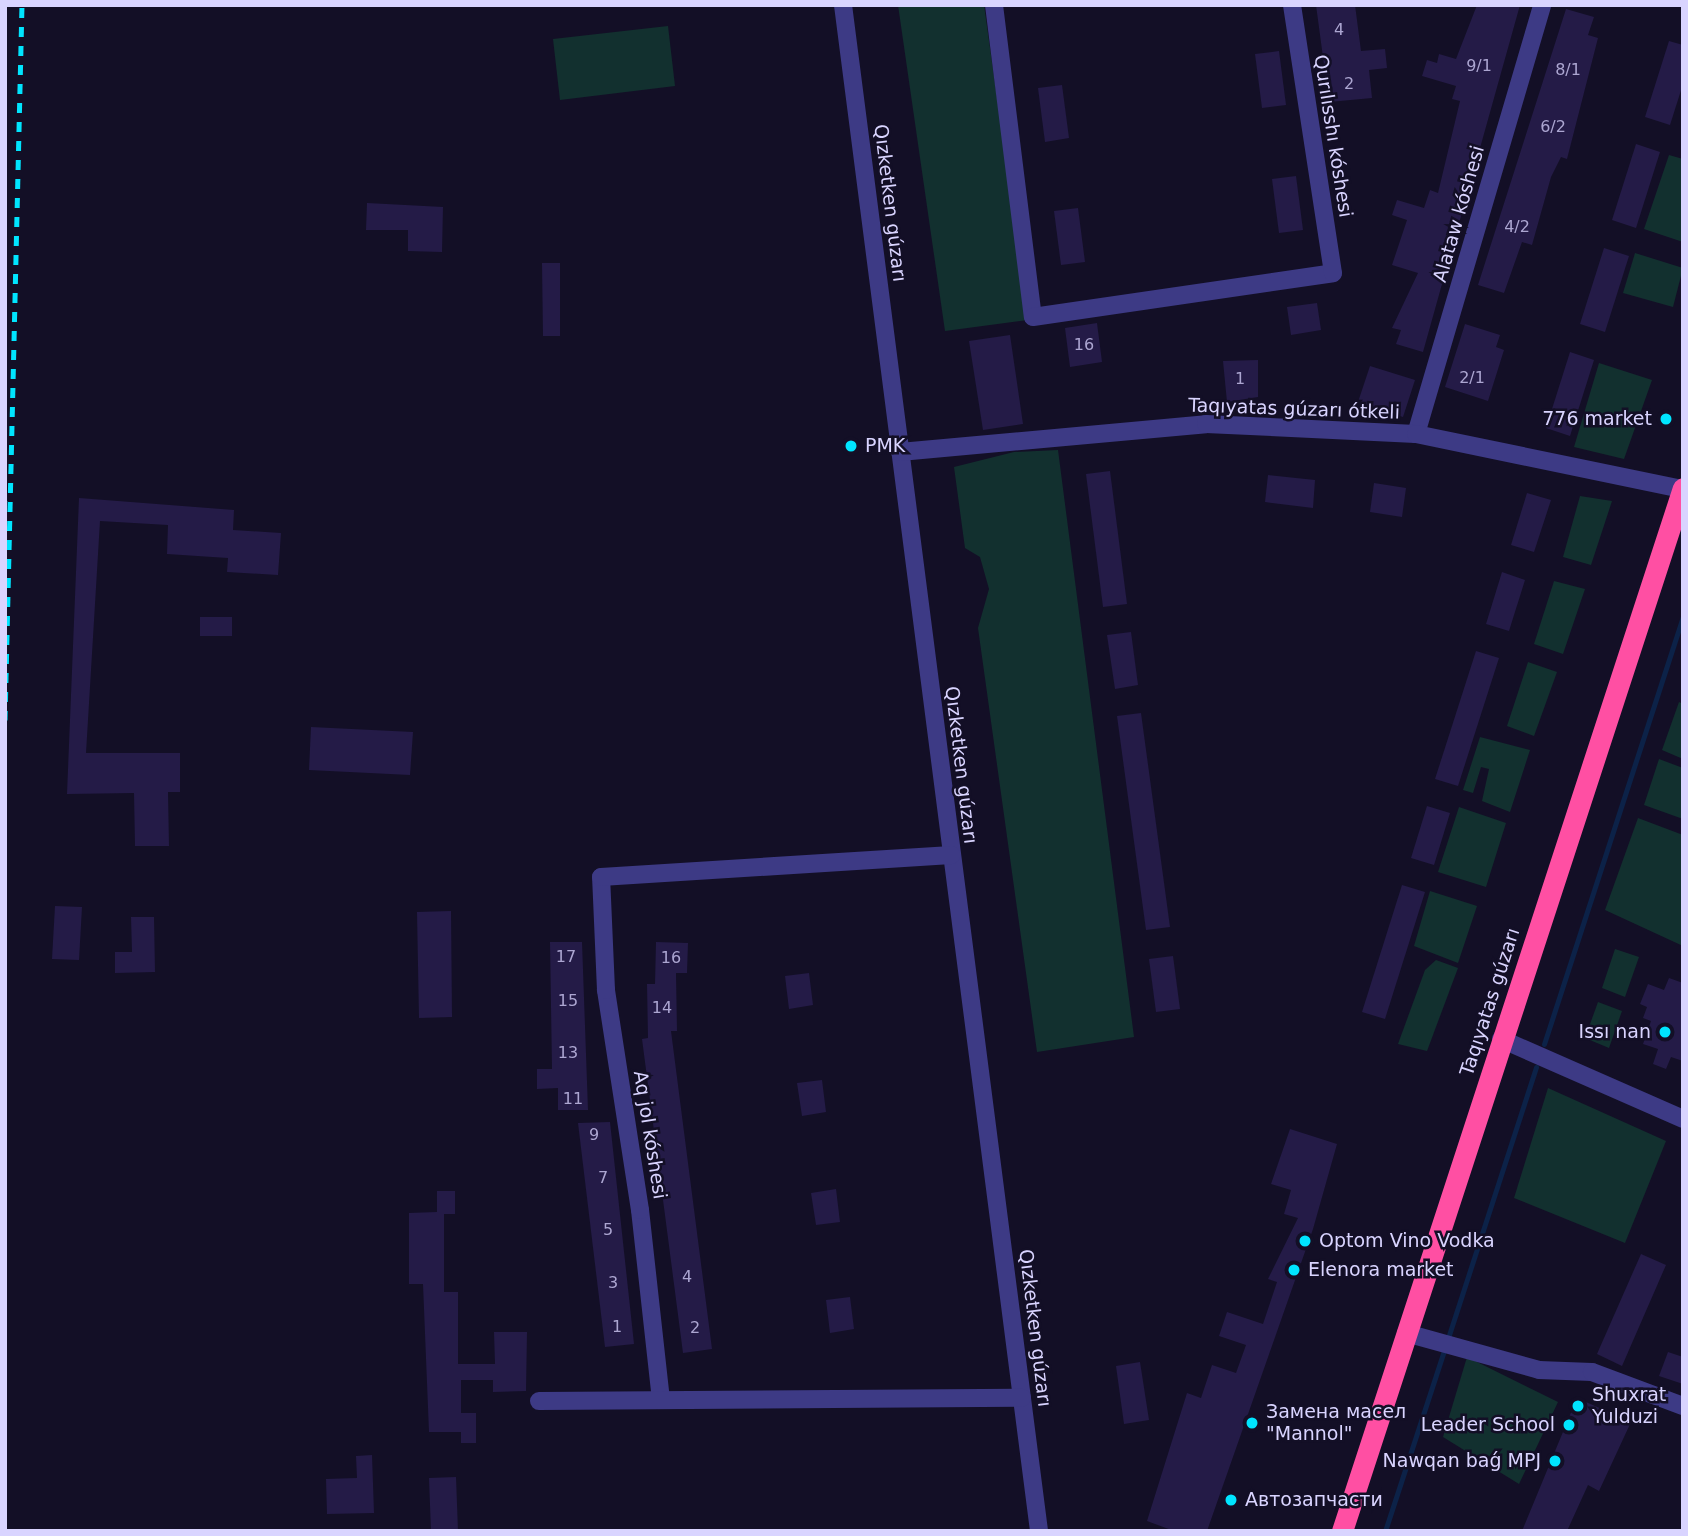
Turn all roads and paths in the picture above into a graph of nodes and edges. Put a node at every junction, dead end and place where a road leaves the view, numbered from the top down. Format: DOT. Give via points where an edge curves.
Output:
graph roads {
  1 [pos="844,5"];
  2 [pos="994,5"];
  3 [pos="1292,5"];
  4 [pos="1542,5"];
  5 [pos="1416,435"];
  6 [pos="900,452"];
  7 [pos="1683,489"];
  8 [pos="951,855"];
  9 [pos="1501,1039"];
  10 [pos="1683,1119"];
  11 [pos="1406,1333"];
  12 [pos="1022,1398"];
  13 [pos="661,1400"];
  14 [pos="539,1401"];
  15 [pos="1683,1406"];
  16 [pos="1039,1531"];
  17 [pos="1342,1531"];
  1 -- 6 [label="street, Qızketken gúzarı"];
  2 -- 3 [label="street, Qurılısshı kóshesi" via="1033,317 1333,273"];
  4 -- 5 [label="street, Alataw kóshesi"];
  5 -- 6 [label="street, Taqıyatas gúzarı ótkeli" via="1206,424"];
  5 -- 7 [label="street, Taqıyatas gúzarı ótkeli"];
  6 -- 8 [label="street, Qızketken gúzarı"];
  7 -- 9 [label="highway, Taqıyatas gúzarı"];
  8 -- 12 [label="street, Qızketken gúzarı"];
  8 -- 13 [label="street, Aq jol kóshesi" via="601,877 606,990 640,1210"];
  9 -- 10 [label="street"];
  9 -- 11 [label="highway, Taqıyatas gúzarı"];
  11 -- 15 [label="street" via="1539,1370 1592,1372"];
  11 -- 17 [label="highway, Taqıyatas gúzarı"];
  12 -- 13 [label="street"];
  12 -- 16 [label="street, Qızketken gúzarı"];
  13 -- 14 [label="street"];
}
